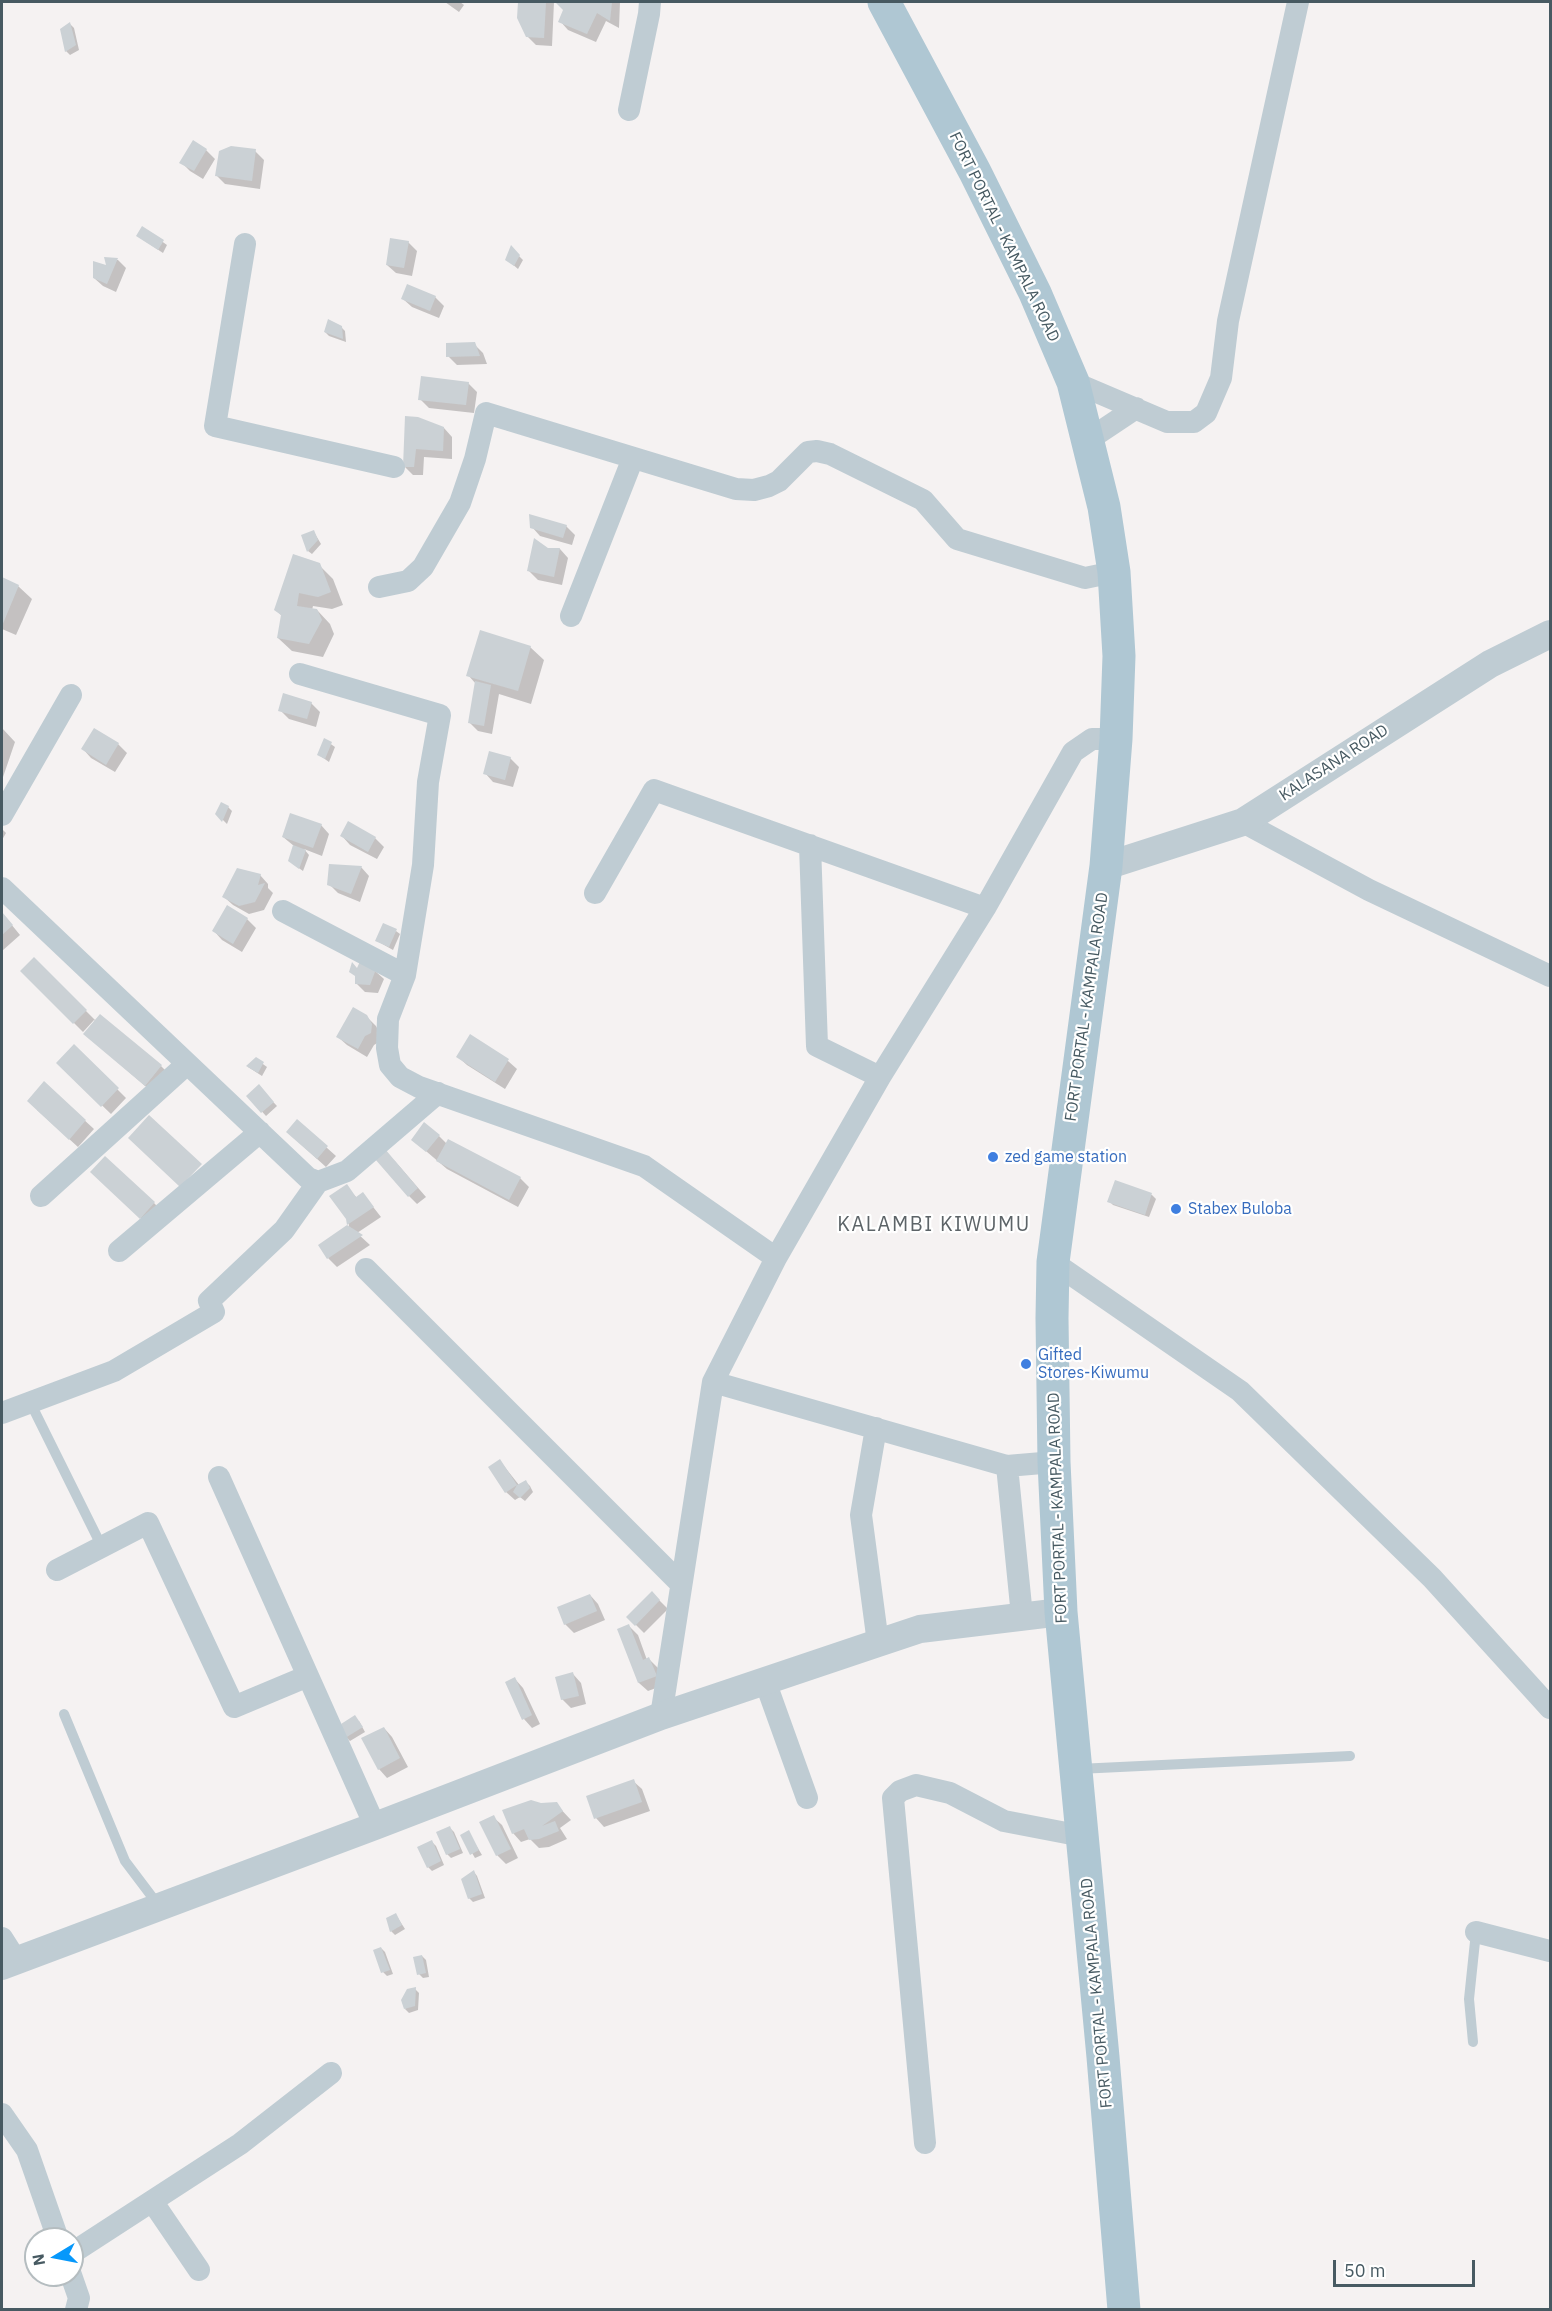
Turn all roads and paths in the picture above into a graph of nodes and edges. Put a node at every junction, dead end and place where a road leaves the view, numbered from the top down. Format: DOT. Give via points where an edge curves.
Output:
graph roads {
  1 [pos="650,2"];
  2 [pos="884,2"];
  3 [pos="1298,2"];
  4 [pos="629,110"];
  5 [pos="245,244"];
  6 [pos="1072,382"];
  7 [pos="1136,408"];
  8 [pos="1088,440"];
  9 [pos="633,458"];
  10 [pos="394,467"];
  11 [pos="1114,572"];
  12 [pos="379,587"];
  13 [pos="571,616"];
  14 [pos="1551,634"];
  15 [pos="300,674"];
  16 [pos="72,695"];
  17 [pos="1116,739"];
  18 [pos="2,815"];
  19 [pos="1243,822"];
  20 [pos="810,845"];
  21 [pos="1106,866"];
  22 [pos="2,888"];
  23 [pos="595,893"];
  24 [pos="985,908"];
  25 [pos="283,911"];
  26 [pos="405,975"];
  27 [pos="1551,976"];
  28 [pos="187,1064"];
  29 [pos="880,1077"];
  30 [pos="438,1093"];
  31 [pos="260,1132"];
  32 [pos="318,1182"];
  33 [pos="40,1196"];
  34 [pos="119,1251"];
  35 [pos="776,1258"];
  36 [pos="1053,1262"];
  37 [pos="366,1269"];
  38 [pos="713,1382"];
  39 [pos="30,1402"];
  40 [pos="2,1413"];
  41 [pos="876,1428"];
  42 [pos="1054,1462"];
  43 [pos="1007,1466"];
  44 [pos="219,1477"];
  45 [pos="102,1547"];
  46 [pos="57,1570"];
  47 [pos="681,1584"];
  48 [pos="1061,1612"];
  49 [pos="1022,1616"];
  50 [pos="878,1643"];
  51 [pos="308,1676"];
  52 [pos="765,1681"];
  53 [pos="1551,1708"];
  54 [pos="64,1714"];
  55 [pos="661,1716"];
  56 [pos="1350,1756"];
  57 [pos="1076,1769"];
  58 [pos="807,1798"];
  59 [pos="375,1826"];
  60 [pos="1082,1836"];
  61 [pos="159,1907"];
  62 [pos="1476,1932"];
  63 [pos="1551,1951"];
  64 [pos="6,1955"];
  65 [pos="1473,2042"];
  66 [pos="331,2073"];
  67 [pos="2,2114"];
  68 [pos="925,2143"];
  69 [pos="152,2201"];
  70 [pos="54,2227"];
  71 [pos="84,2245"];
  72 [pos="199,2270"];
  73 [pos="75,2287"];
  74 [pos="76,2310"];
  75 [pos="1124,2310"];
  1 -- 4 [label="street"];
  2 -- 6 [label="main road, FORT PORTAL - KAMPALA ROAD" via="1025,273"];
  3 -- 7 [label="street" via="1228,321 1221,378 1206,413 1194,422 1167,422"];
  5 -- 10 [label="street" via="215,426"];
  6 -- 7 [label="street"];
  6 -- 8 [label="main road, FORT PORTAL - KAMPALA ROAD"];
  7 -- 8 [label="street"];
  8 -- 11 [label="main road, FORT PORTAL - KAMPALA ROAD"];
  9 -- 11 [label="street" via="736,489 754,490 779,480 808,452 830,454 923,500 957,539 1084,578"];
  9 -- 12 [label="street" via="486,413 460,503 423,567 408,582"];
  9 -- 13 [label="street"];
  11 -- 17 [label="main road, FORT PORTAL - KAMPALA ROAD" via="1119,656"];
  14 -- 19 [label="street, KALASANA ROAD" via="1490,664"];
  15 -- 26 [label="street" via="440,715 428,782 423,865"];
  16 -- 18 [label="street"];
  17 -- 21 [label="main road, FORT PORTAL - KAMPALA ROAD"];
  17 -- 24 [label="street" via="1092,739 1073,752"];
  19 -- 21 [label="street, KALASANA ROAD"];
  19 -- 27 [label="street" via="1369,890"];
  20 -- 23 [label="street" via="654,790"];
  20 -- 24 [label="street"];
  20 -- 29 [label="street" via="817,1046"];
  21 -- 36 [label="main road, FORT PORTAL - KAMPALA ROAD"];
  22 -- 28 [label="street"];
  24 -- 29 [label="street"];
  25 -- 26 [label="street"];
  26 -- 30 [label="street" via="388,1019 390,1065 399,1077"];
  28 -- 31 [label="street"];
  28 -- 33 [label="street"];
  29 -- 35 [label="street"];
  30 -- 32 [label="street" via="347,1171"];
  30 -- 35 [label="street" via="644,1166"];
  31 -- 32 [label="street" via="308,1178"];
  31 -- 34 [label="street"];
  32 -- 39 [label="street" via="284,1230 209,1301 214,1312 114,1371"];
  35 -- 38 [label="street"];
  36 -- 42 [label="main road, FORT PORTAL - KAMPALA ROAD"];
  36 -- 53 [label="street" via="1240,1391 1432,1578"];
  37 -- 47 [label="street"];
  38 -- 41 [label="street"];
  38 -- 47 [label="street"];
  39 -- 40 [label="street"];
  39 -- 45 [label="lane"];
  41 -- 43 [label="street"];
  41 -- 50 [label="street" via="861,1515"];
  42 -- 43 [label="street"];
  42 -- 48 [label="main road, FORT PORTAL - KAMPALA ROAD"];
  43 -- 49 [label="street"];
  44 -- 51 [label="street"];
  45 -- 46 [label="street"];
  45 -- 51 [label="street" via="148,1522 234,1707"];
  47 -- 55 [label="street"];
  48 -- 49 [label="street"];
  48 -- 57 [label="main road, FORT PORTAL - KAMPALA ROAD"];
  49 -- 50 [label="street" via="920,1629"];
  50 -- 52 [label="street"];
  51 -- 59 [label="street"];
  52 -- 55 [label="street"];
  52 -- 58 [label="street"];
  54 -- 61 [label="lane" via="125,1861"];
  55 -- 59 [label="street"];
  56 -- 57 [label="lane"];
  57 -- 60 [label="main road, FORT PORTAL - KAMPALA ROAD"];
  59 -- 61 [label="street"];
  60 -- 68 [label="street" via="1004,1821 950,1793 916,1785 893,1798"];
  60 -- 75 [label="main road, FORT PORTAL - KAMPALA ROAD"];
  61 -- 64 [label="street"];
  62 -- 63 [label="street"];
  62 -- 65 [label="lane" via="1469,1999"];
  66 -- 69 [label="street" via="240,2144"];
  67 -- 70 [label="street" via="27,2150"];
  69 -- 71 [label="street"];
  69 -- 72 [label="street"];
  73 -- 74 [label="street" via="79,2298"];
}
